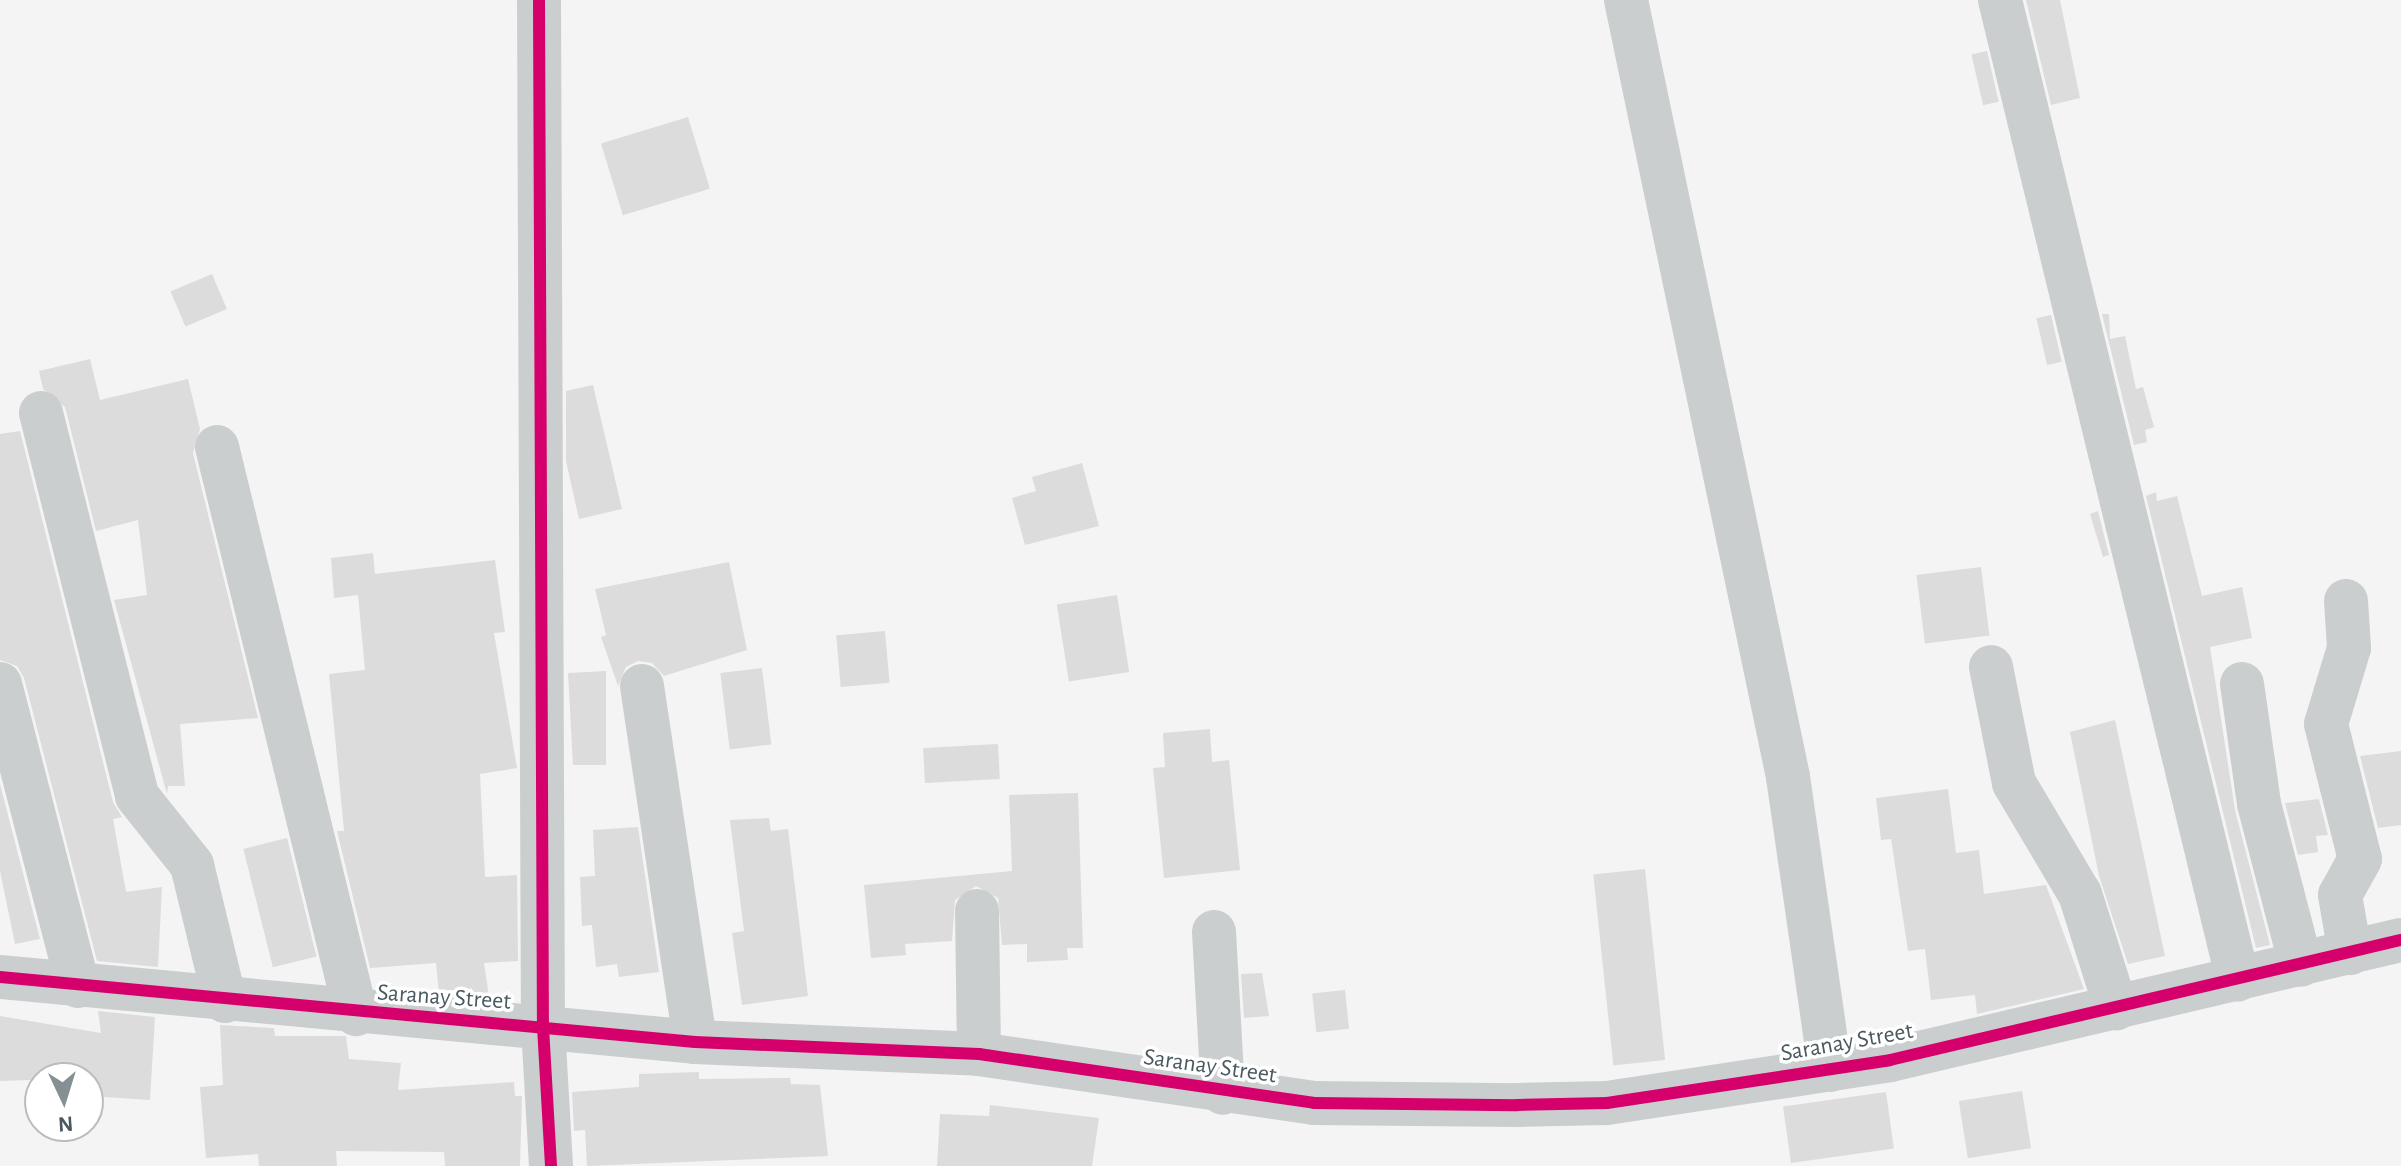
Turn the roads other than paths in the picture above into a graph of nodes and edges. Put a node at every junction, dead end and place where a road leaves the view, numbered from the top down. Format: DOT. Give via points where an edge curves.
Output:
graph roads {
  1 [pos="539,0"];
  2 [pos="1626,0"];
  3 [pos="2000,0"];
  4 [pos="41,413"];
  5 [pos="217,447"];
  6 [pos="2346,601"];
  7 [pos="1991,667"];
  8 [pos="0,684"];
  9 [pos="2242,684"];
  10 [pos="642,686"];
  11 [pos="977,911"];
  12 [pos="1214,932"];
  13 [pos="2401,940"];
  14 [pos="2350,953"];
  15 [pos="2301,965"];
  16 [pos="0,977"];
  17 [pos="2238,980"];
  18 [pos="78,986"];
  19 [pos="225,1001"];
  20 [pos="2116,1008"];
  21 [pos="356,1014"];
  22 [pos="543,1027"];
  23 [pos="695,1042"];
  24 [pos="979,1054"];
  25 [pos="1830,1070"];
  26 [pos="1223,1093"];
  27 [pos="551,1166"];
  1 -- 22 [label="street"];
  2 -- 25 [label="street" via="1788,777"];
  3 -- 17 [label="street"];
  4 -- 19 [label="street" via="137,796 150,821 192,865"];
  5 -- 21 [label="street"];
  6 -- 14 [label="street" via="2349,648 2326,724 2360,859 2340,895"];
  7 -- 20 [label="street" via="2014,783 2080,894"];
  8 -- 18 [label="street"];
  9 -- 15 [label="street" via="2259,804"];
  10 -- 23 [label="street"];
  11 -- 24 [label="street"];
  12 -- 26 [label="street"];
  13 -- 14 [label="street, Saranay Street"];
  14 -- 15 [label="street, Saranay Street"];
  15 -- 17 [label="street, Saranay Street"];
  16 -- 18 [label="street, Saranay Street"];
  17 -- 20 [label="street, Saranay Street"];
  18 -- 19 [label="street, Saranay Street"];
  19 -- 21 [label="street, Saranay Street"];
  20 -- 25 [label="street, Saranay Street"];
  21 -- 22 [label="street, Saranay Street"];
  22 -- 23 [label="street, Saranay Street"];
  22 -- 27 [label="street"];
  23 -- 24 [label="street, Saranay Street"];
  24 -- 26 [label="street, Saranay Street"];
  25 -- 26 [label="street, Saranay Street" via="1607,1103 1314,1103"];
}
